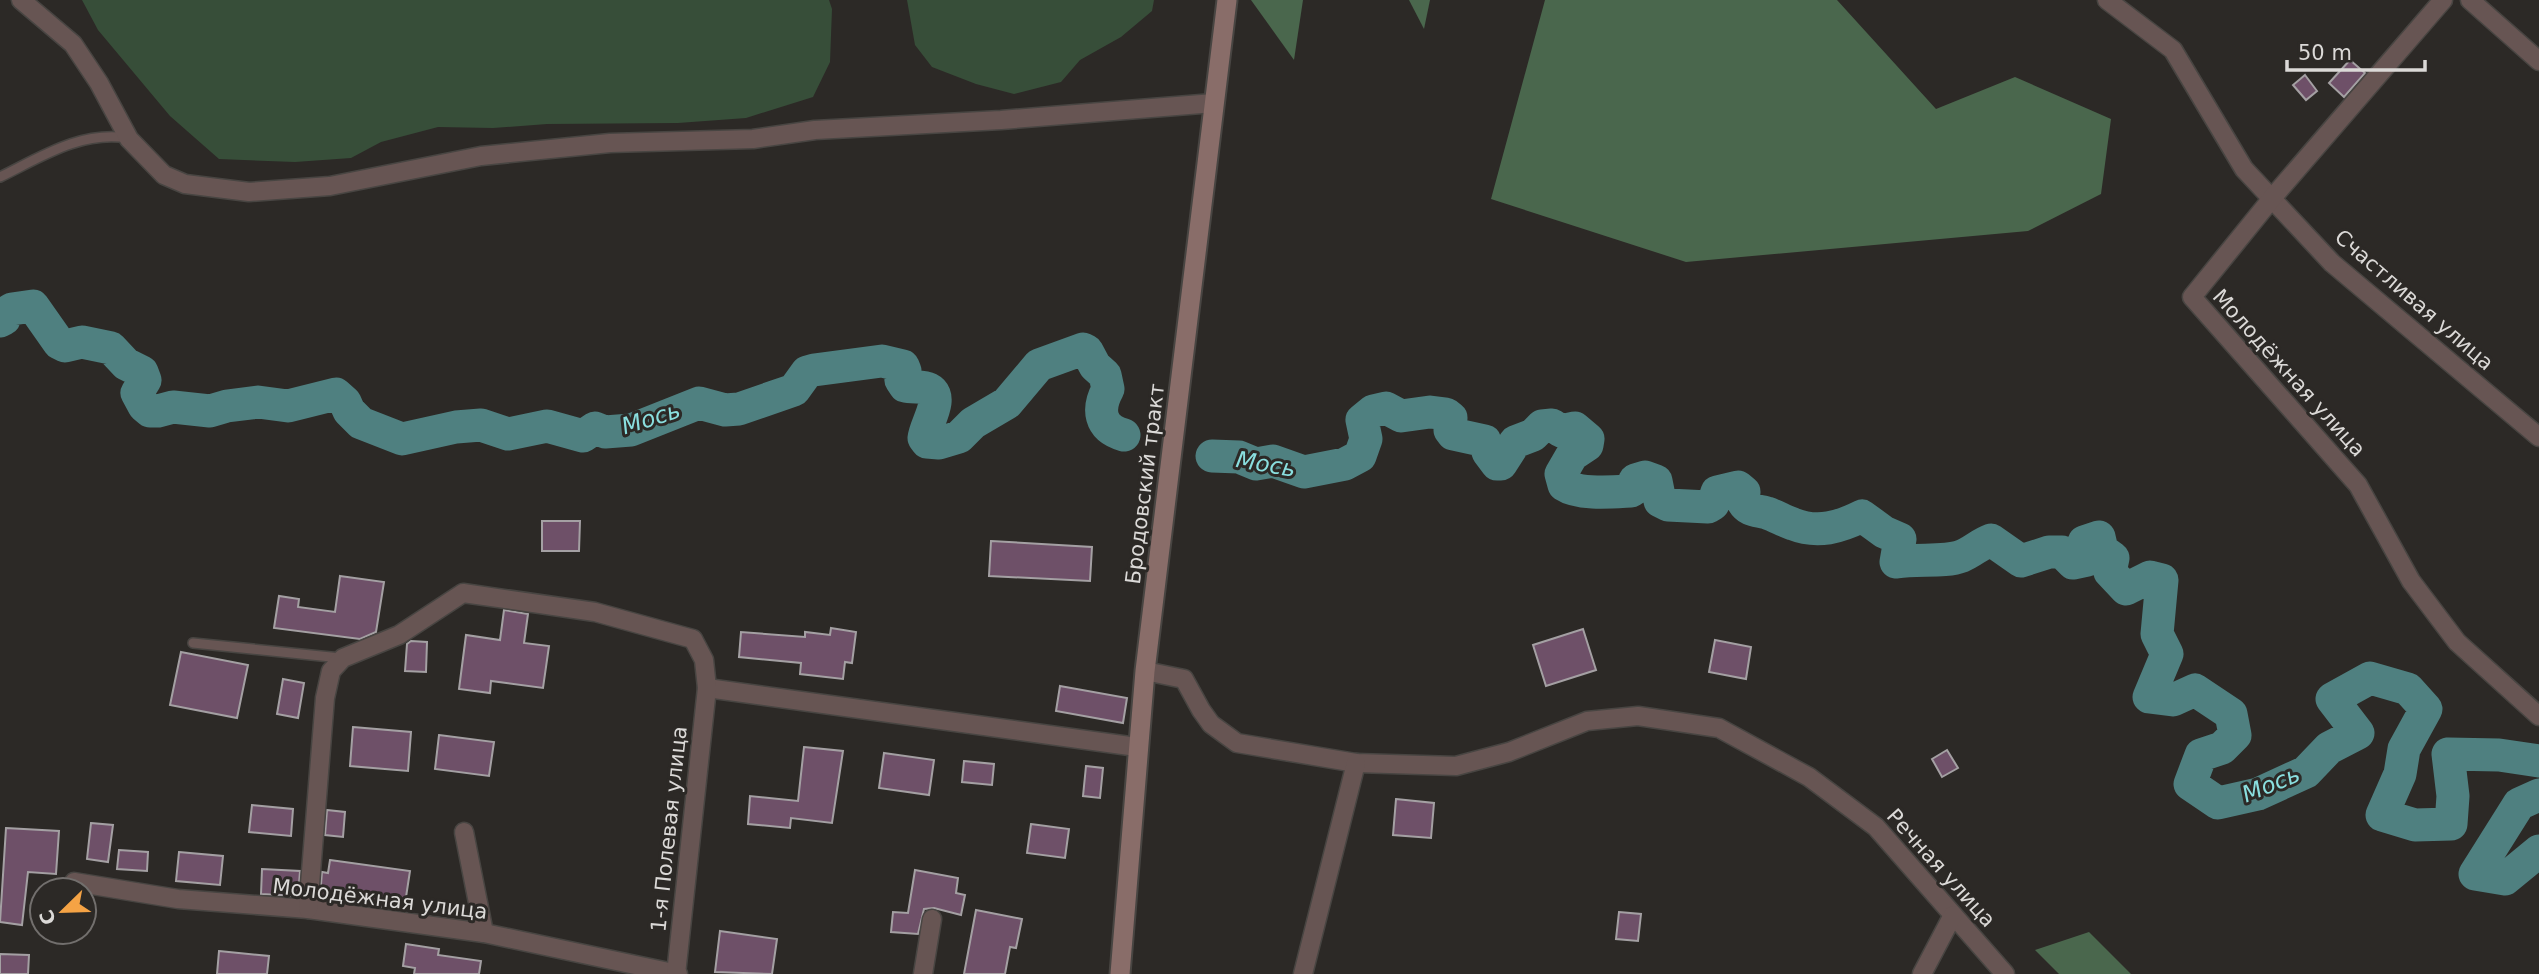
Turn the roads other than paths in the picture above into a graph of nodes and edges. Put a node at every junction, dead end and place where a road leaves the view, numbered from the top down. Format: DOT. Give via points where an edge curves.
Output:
graph roads {
  1 [pos="21,0"];
  2 [pos="1227,0"];
  3 [pos="2107,0"];
  4 [pos="2443,0"];
  5 [pos="2470,0"];
  6 [pos="2539,61"];
  7 [pos="1214,103"];
  8 [pos="129,139"];
  9 [pos="0,177"];
  10 [pos="2273,197"];
  11 [pos="2539,437"];
  12 [pos="193,643"];
  13 [pos="343,659"];
  14 [pos="1145,671"];
  15 [pos="707,688"];
  16 [pos="2539,716"];
  17 [pos="1137,747"];
  18 [pos="1356,763"];
  19 [pos="464,832"];
  20 [pos="98,886"];
  21 [pos="308,909"];
  22 [pos="1953,915"];
  23 [pos="932,919"];
  24 [pos="484,933"];
  25 [pos="676,974"];
  26 [pos="923,974"];
  27 [pos="1120,974"];
  28 [pos="1303,974"];
  29 [pos="1922,974"];
  30 [pos="2006,974"];
  1 -- 8 [label="street" via="73,44"];
  2 -- 7 [label="main road, Бродовский тракт"];
  3 -- 10 [label="street, Счастливая улица" via="2173,50 2244,169"];
  4 -- 10 [label="street, Молодёжная улица"];
  5 -- 6 [label="street"];
  7 -- 8 [label="street" via="815,130 753,139 610,144 481,156 330,186 249,192 185,184 163,175"];
  7 -- 14 [label="main road, Бродовский тракт"];
  8 -- 9 [label="lane" via="107,135 77,141"];
  10 -- 11 [label="street, Счастливая улица" via="2332,263"];
  10 -- 16 [label="street, Молодёжная улица" via="2192,297 2358,485 2411,582 2457,642"];
  12 -- 13 [label="lane"];
  13 -- 15 [label="street, 1-я Полевая улица" via="399,635 463,593 595,612 693,639 704,660"];
  13 -- 21 [label="street" via="331,671 325,698"];
  14 -- 17 [label="main road, Бродовский тракт"];
  14 -- 18 [label="street, Речная улица" via="1184,679 1211,724 1237,743"];
  15 -- 17 [label="street"];
  15 -- 25 [label="street, 1-я Полевая улица"];
  17 -- 27 [label="main road, Бродовский тракт"];
  18 -- 22 [label="street, Речная улица" via="1456,766 1509,752 1587,720 1639,716 1719,728 1809,777 1877,827"];
  18 -- 28 [label="street"];
  19 -- 24 [label="street"];
  20 -- 21 [label="street, Молодёжная улица" via="178,899"];
  21 -- 24 [label="street, Молодёжная улица"];
  22 -- 29 [label="street"];
  22 -- 30 [label="street, Речная улица"];
  23 -- 26 [label="street"];
  24 -- 25 [label="street, Молодёжная улица"];
}
